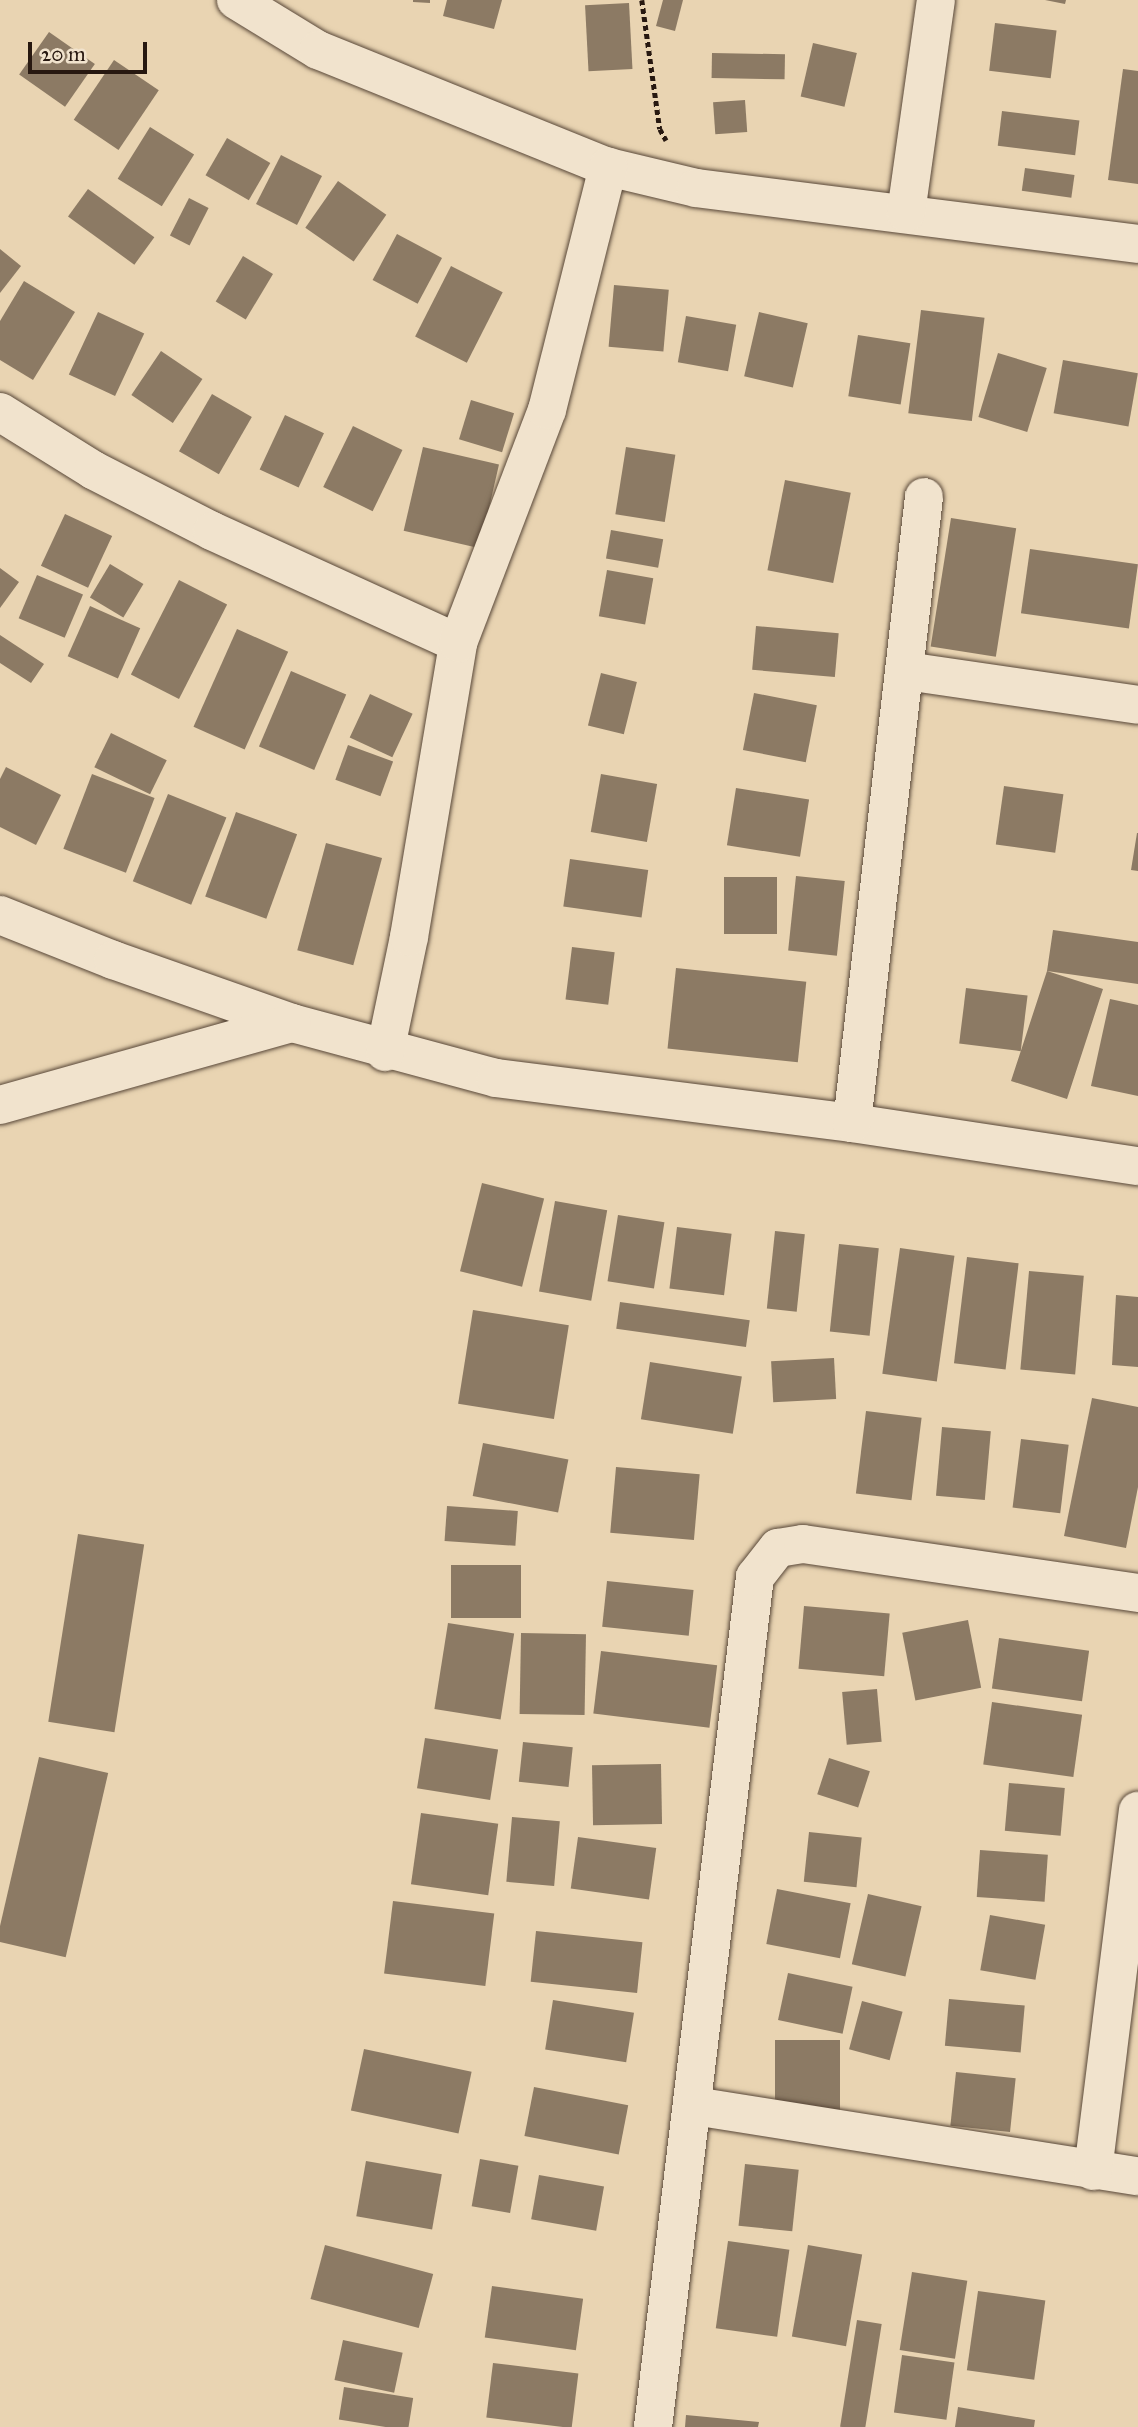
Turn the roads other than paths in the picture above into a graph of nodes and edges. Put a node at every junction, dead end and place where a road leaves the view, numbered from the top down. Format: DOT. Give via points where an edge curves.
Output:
graph roads {
  1 [pos="236,0"];
  2 [pos="936,0"];
  3 [pos="608,167"];
  4 [pos="906,214"];
  5 [pos="1138,244"];
  6 [pos="0,412"];
  7 [pos="924,497"];
  8 [pos="458,643"];
  9 [pos="906,671"];
  10 [pos="1138,705"];
  11 [pos="0,915"];
  12 [pos="292,1023"];
  13 [pos="385,1052"];
  14 [pos="0,1105"];
  15 [pos="852,1123"];
  16 [pos="1138,1166"];
  17 [pos="1138,1593"];
  18 [pos="1138,1811"];
  19 [pos="694,2106"];
  20 [pos="1093,2171"];
  21 [pos="1138,2176"];
  22 [pos="653,2427"];
  1 -- 3 [label="street" via="318,50"];
  2 -- 4 [label="street"];
  3 -- 4 [label="street" via="696,188"];
  3 -- 8 [label="street" via="547,410"];
  4 -- 5 [label="street"];
  6 -- 8 [label="street" via="93,470 212,531"];
  7 -- 9 [label="street"];
  8 -- 13 [label="street"];
  9 -- 10 [label="street"];
  9 -- 15 [label="street"];
  11 -- 12 [label="street"];
  12 -- 13 [label="street"];
  12 -- 14 [label="street"];
  13 -- 15 [label="street" via="496,1079 568,1090"];
  15 -- 16 [label="street"];
  17 -- 19 [label="street" via="803,1544 778,1548 755,1577"];
  18 -- 20 [label="street"];
  19 -- 20 [label="street"];
  19 -- 22 [label="street"];
  20 -- 21 [label="street"];
}
